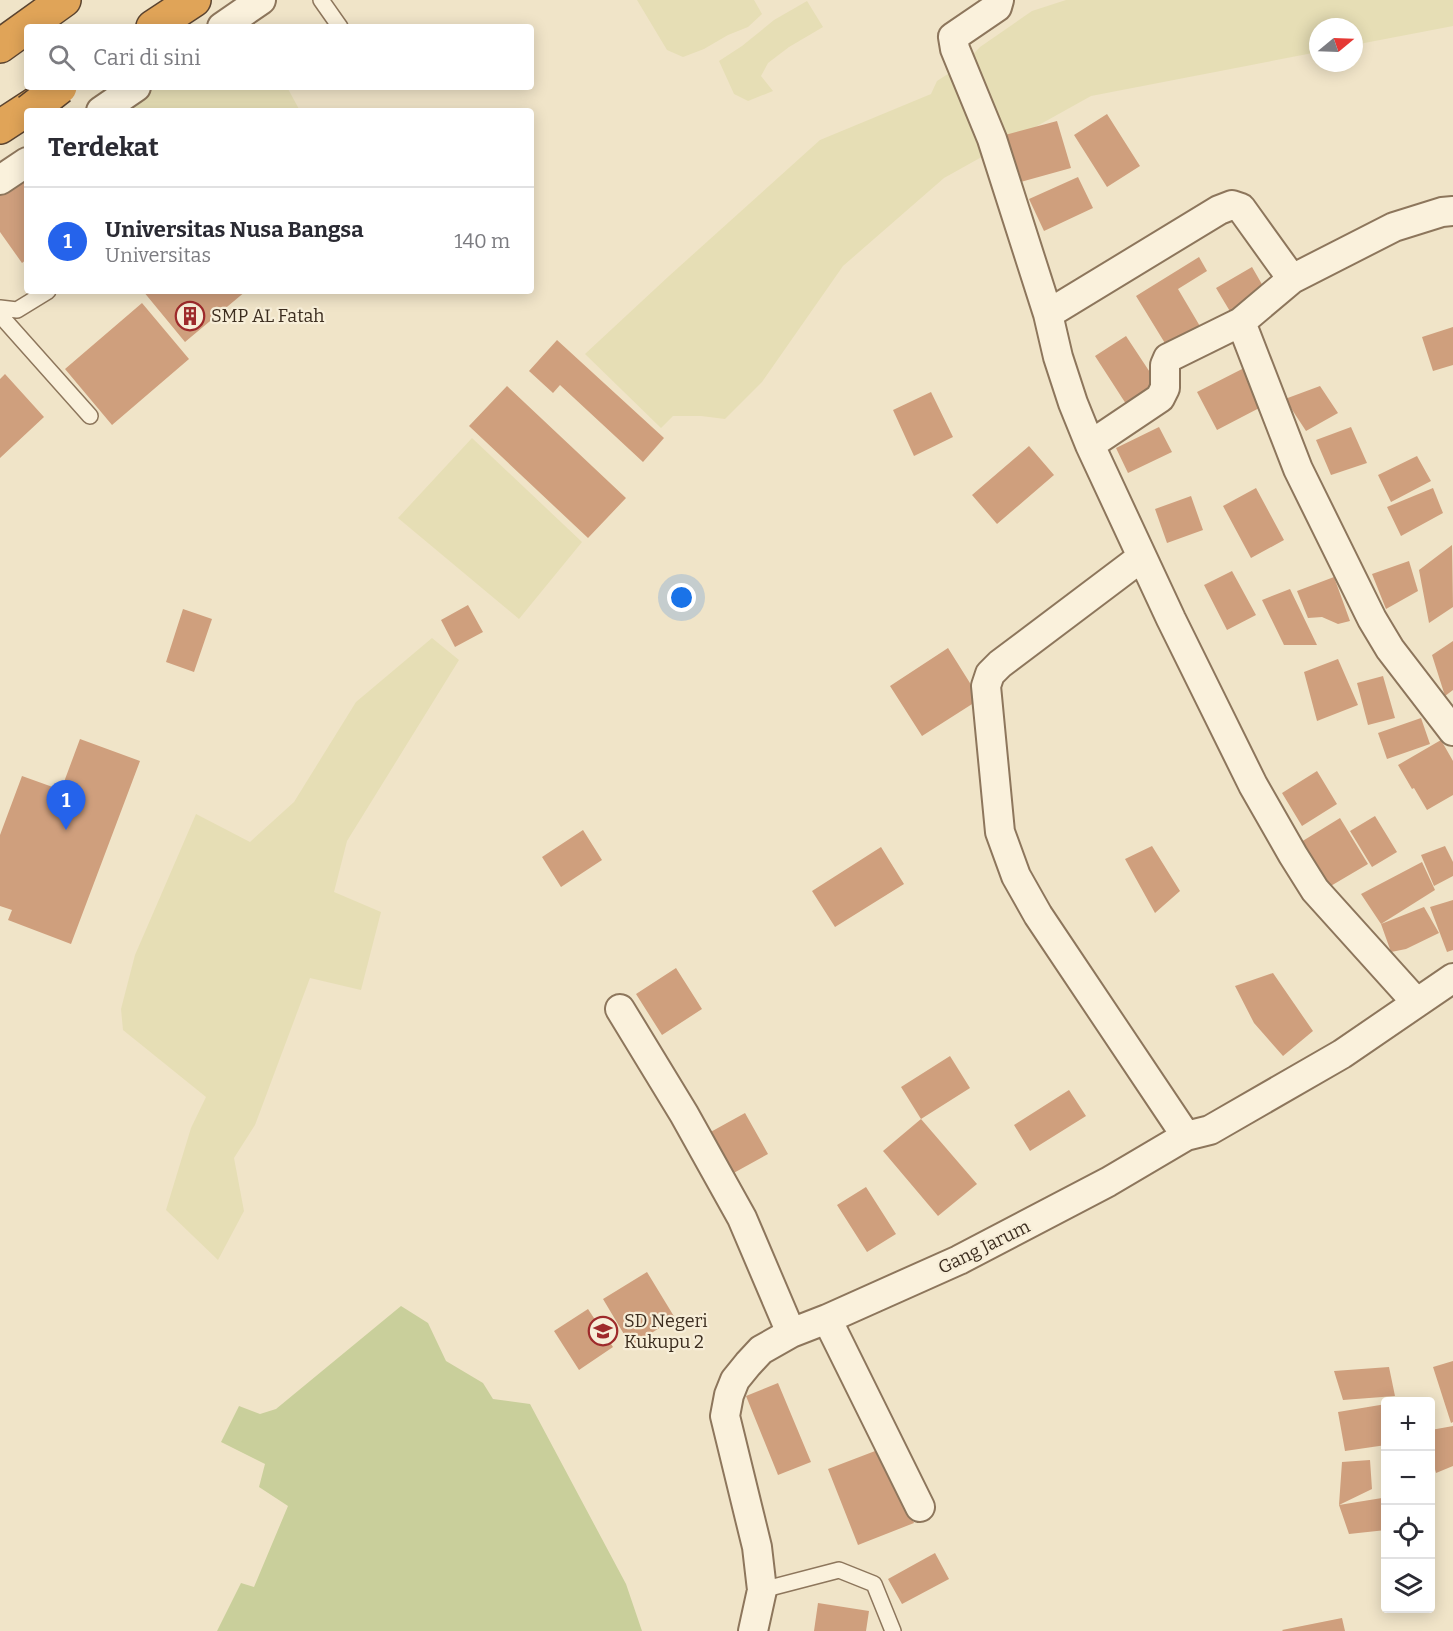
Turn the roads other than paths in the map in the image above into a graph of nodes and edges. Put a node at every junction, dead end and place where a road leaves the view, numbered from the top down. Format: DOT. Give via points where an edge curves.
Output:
graph roads {
  1 [pos="64,0"];
  2 [pos="174,0"];
  3 [pos="194,0"];
  4 [pos="261,0"];
  5 [pos="321,0"];
  6 [pos="999,0"];
  7 [pos="31,24"];
  8 [pos="142,24"];
  9 [pos="158,24"];
  10 [pos="226,24"];
  11 [pos="338,24"];
  12 [pos="24,29"];
  13 [pos="0,46"];
  14 [pos="56,90"];
  15 [pos="57,90"];
  16 [pos="131,90"];
  17 [pos="29,108"];
  18 [pos="33,108"];
  19 [pos="106,108"];
  20 [pos="24,111"];
  21 [pos="24,115"];
  22 [pos="0,127"];
  23 [pos="0,133"];
  24 [pos="24,164"];
  25 [pos="0,180"];
  26 [pos="1453,211"];
  27 [pos="1292,279"];
  28 [pos="43,294"];
  29 [pos="0,308"];
  30 [pos="1048,314"];
  31 [pos="0,315"];
  32 [pos="1241,322"];
  33 [pos="90,416"];
  34 [pos="1090,445"];
  35 [pos="1142,557"];
  36 [pos="1453,731"];
  37 [pos="1453,978"];
  38 [pos="1416,1002"];
  39 [pos="621,1009"];
  40 [pos="1186,1136"];
  41 [pos="827,1319"];
  42 [pos="791,1333"];
  43 [pos="920,1507"];
  44 [pos="762,1590"];
  45 [pos="753,1631"];
  46 [pos="893,1631"];
  1 -- 7 [label="highway"];
  2 -- 8 [label="highway"];
  3 -- 9 [label="highway"];
  4 -- 10 [label="street"];
  5 -- 11 [label="lane"];
  6 -- 30 [label="street" via="998,7 953,37 992,139"];
  12 -- 13 [label="highway"];
  14 -- 17 [label="highway"];
  15 -- 18 [label="highway, bridge"];
  16 -- 19 [label="street"];
  20 -- 22 [label="highway"];
  21 -- 23 [label="highway"];
  24 -- 25 [label="street"];
  26 -- 27 [label="street" via="1394,227"];
  27 -- 30 [label="street" via="1241,208 1232,205"];
  27 -- 32 [label="street"];
  28 -- 29 [label="lane" via="17,310"];
  30 -- 34 [label="street" via="1058,357"];
  31 -- 33 [label="lane"];
  32 -- 34 [label="street" via="1168,358 1160,398"];
  32 -- 36 [label="street" via="1298,469 1372,619"];
  34 -- 35 [label="street"];
  35 -- 38 [label="street" via="1243,765 1293,855 1315,890"];
  35 -- 40 [label="street" via="1000,664 990,674 986,686 1000,832 1016,876"];
  37 -- 38 [label="street, Gang Jarum"];
  38 -- 40 [label="street, Gang Jarum" via="1342,1054 1210,1130"];
  39 -- 42 [label="street" via="742,1218"];
  40 -- 41 [label="street, Gang Jarum" via="959,1260"];
  41 -- 42 [label="street, Gang Jarum"];
  41 -- 43 [label="street"];
  42 -- 44 [label="street, Gang Jarum" via="761,1350 735,1380 725,1416 757,1547"];
  44 -- 45 [label="street, Gang Jarum"];
  44 -- 46 [label="lane" via="838,1570 874,1584"];
}
